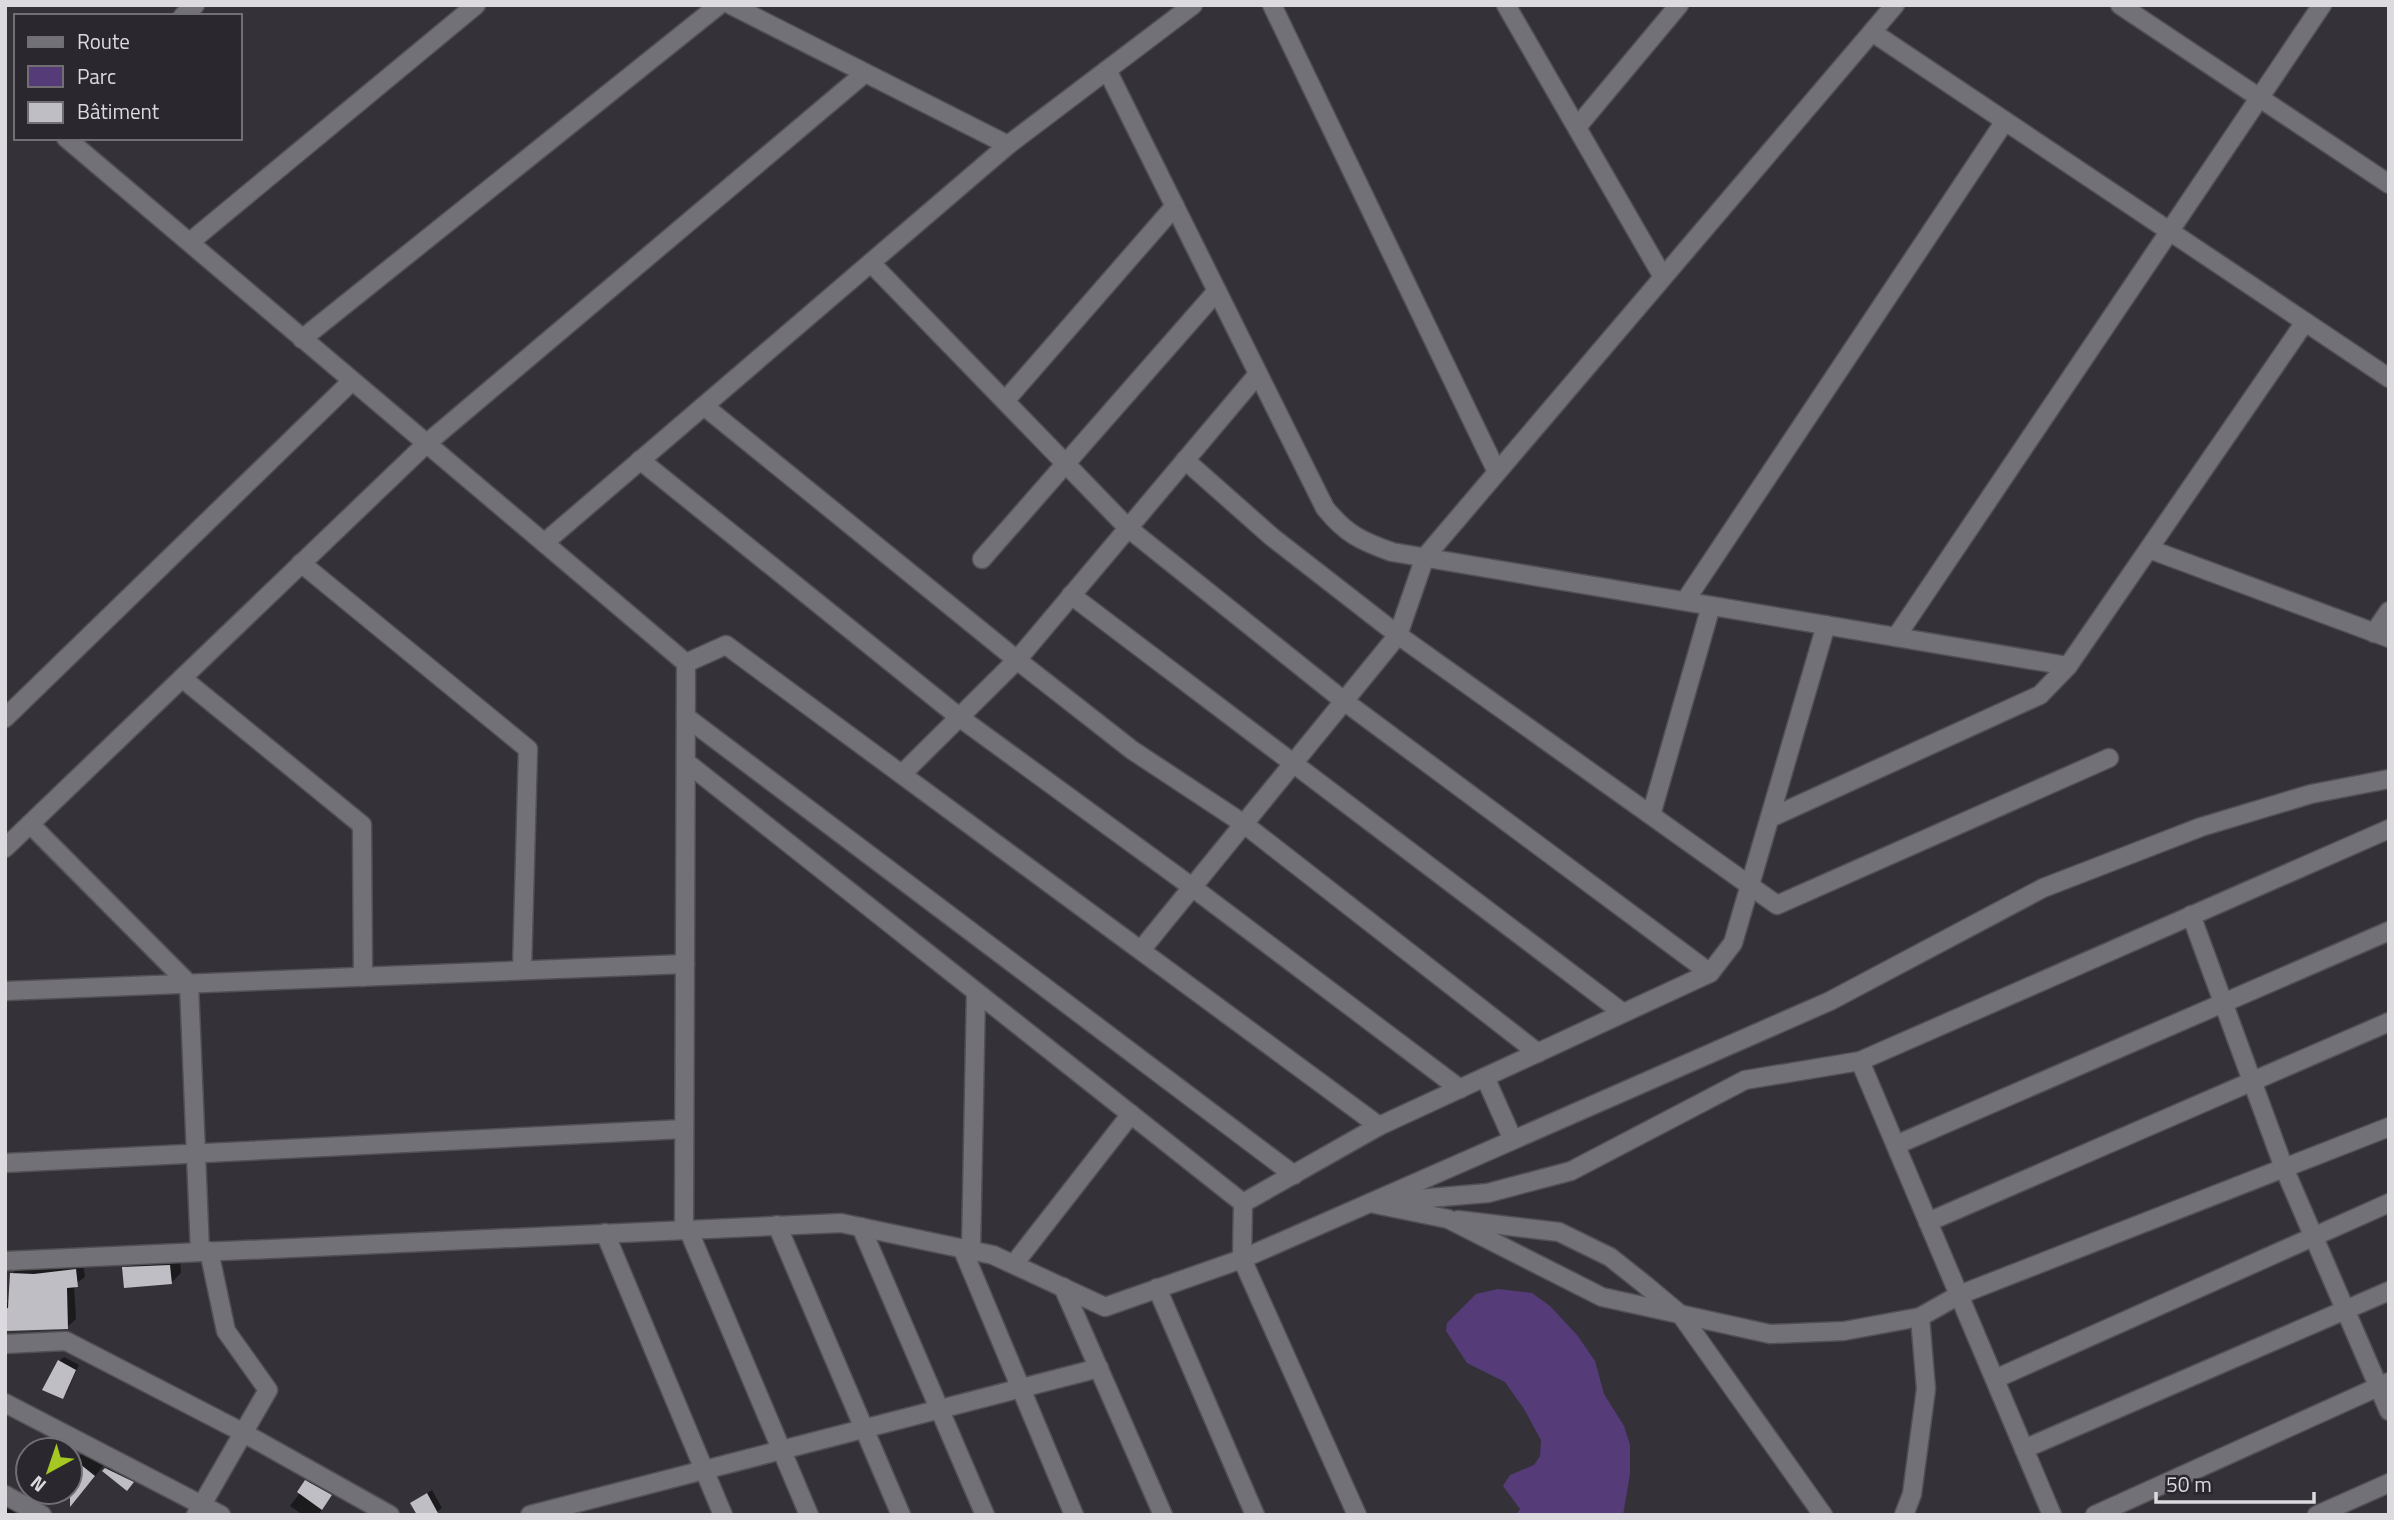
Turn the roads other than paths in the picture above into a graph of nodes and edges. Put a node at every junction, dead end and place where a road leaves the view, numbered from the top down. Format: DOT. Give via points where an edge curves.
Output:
graph roads {
  1 [pos="476,5"];
  2 [pos="719,5"];
  3 [pos="731,5"];
  4 [pos="1193,5"];
  5 [pos="1272,5"];
  6 [pos="1506,5"];
  7 [pos="1679,5"];
  8 [pos="1895,5"];
  9 [pos="2120,5"];
  10 [pos="2322,5"];
  11 [pos="1872,32"];
  12 [pos="1107,70"];
  13 [pos="865,73"];
  14 [pos="2260,98"];
  15 [pos="2005,121"];
  16 [pos="1577,127"];
  17 [pos="68,140"];
  18 [pos="1008,145"];
  19 [pos="2389,184"];
  20 [pos="1175,206"];
  21 [pos="2169,231"];
  22 [pos="190,243"];
  23 [pos="871,263"];
  24 [pos="1663,277"];
  25 [pos="1217,291"];
  26 [pos="2305,322"];
  27 [pos="302,339"];
  28 [pos="1258,374"];
  29 [pos="2389,378"];
  30 [pos="352,382"];
  31 [pos="1005,401"];
  32 [pos="704,406"];
  33 [pos="426,444"];
  34 [pos="640,460"];
  35 [pos="1185,460"];
  36 [pos="1067,464"];
  37 [pos="1497,472"];
  38 [pos="1128,528"];
  39 [pos="544,543"];
  40 [pos="2149,549"];
  41 [pos="1425,557"];
  42 [pos="982,559"];
  43 [pos="301,563"];
  44 [pos="1071,595"];
  45 [pos="1685,601"];
  46 [pos="1711,606"];
  47 [pos="2389,611"];
  48 [pos="1826,625"];
  49 [pos="1398,635"];
  50 [pos="2381,636"];
  51 [pos="1896,637"];
  52 [pos="1017,660"];
  53 [pos="686,663"];
  54 [pos="2068,666"];
  55 [pos="182,678"];
  56 [pos="1344,701"];
  57 [pos="686,717"];
  58 [pos="959,717"];
  59 [pos="5,718"];
  60 [pos="2109,758"];
  61 [pos="686,762"];
  62 [pos="1293,763"];
  63 [pos="902,774"];
  64 [pos="2389,779"];
  65 [pos="1651,815"];
  66 [pos="1770,818"];
  67 [pos="30,824"];
  68 [pos="1244,824"];
  69 [pos="2389,829"];
  70 [pos="5,848"];
  71 [pos="1750,886"];
  72 [pos="1192,887"];
  73 [pos="2191,915"];
  74 [pos="2389,931"];
  75 [pos="1141,950"];
  76 [pos="685,964"];
  77 [pos="522,970"];
  78 [pos="1710,973"];
  79 [pos="363,977"];
  80 [pos="189,984"];
  81 [pos="5,991"];
  82 [pos="976,992"];
  83 [pos="2223,1003"];
  84 [pos="1623,1013"];
  85 [pos="2389,1022"];
  86 [pos="1538,1053"];
  87 [pos="1860,1060"];
  88 [pos="1485,1077"];
  89 [pos="2252,1081"];
  90 [pos="1460,1089"];
  91 [pos="1131,1114"];
  92 [pos="1379,1126"];
  93 [pos="2389,1127"];
  94 [pos="684,1129"];
  95 [pos="1513,1140"];
  96 [pos="1896,1145"];
  97 [pos="196,1153"];
  98 [pos="5,1163"];
  99 [pos="2284,1168"];
  100 [pos="1294,1175"];
  101 [pos="1243,1203"];
  102 [pos="1370,1203"];
  103 [pos="2389,1203"];
  104 [pos="1448,1219"];
  105 [pos="1928,1222"];
  106 [pos="776,1225"];
  107 [pos="861,1227"];
  108 [pos="686,1229"];
  109 [pos="605,1233"];
  110 [pos="2313,1235"];
  111 [pos="967,1249"];
  112 [pos="205,1252"];
  113 [pos="1242,1259"];
  114 [pos="5,1261"];
  115 [pos="1014,1264"];
  116 [pos="1063,1287"];
  117 [pos="1157,1288"];
  118 [pos="2389,1291"];
  119 [pos="1959,1295"];
  120 [pos="2345,1310"];
  121 [pos="1681,1315"];
  122 [pos="1920,1317"];
  123 [pos="5,1344"];
  124 [pos="1099,1368"];
  125 [pos="1995,1379"];
  126 [pos="2384,1385"];
  127 [pos="1021,1388"];
  128 [pos="5,1404"];
  129 [pos="940,1409"];
  130 [pos="2389,1411"];
  131 [pos="864,1429"];
  132 [pos="242,1432"];
  133 [pos="2024,1449"];
  134 [pos="781,1450"];
  135 [pos="704,1470"];
  136 [pos="2389,1483"];
  137 [pos="5,1495"];
  138 [pos="199,1510"];
  139 [pos="42,1515"];
  140 [pos="221,1515"];
  141 [pos="390,1515"];
  142 [pos="530,1515"];
  143 [pos="723,1515"];
  144 [pos="809,1515"];
  145 [pos="901,1515"];
  146 [pos="985,1515"];
  147 [pos="1074,1515"];
  148 [pos="1163,1515"];
  149 [pos="1255,1515"];
  150 [pos="1357,1515"];
  151 [pos="1823,1515"];
  152 [pos="1904,1515"];
  153 [pos="2052,1515"];
  154 [pos="2095,1515"];
  155 [pos="2316,1515"];
  1 -- 22 [label="street"];
  2 -- 27 [label="street"];
  3 -- 13 [label="street"];
  4 -- 12 [label="street"];
  5 -- 37 [label="street"];
  6 -- 16 [label="street"];
  7 -- 16 [label="street"];
  8 -- 11 [label="street"];
  9 -- 14 [label="street"];
  10 -- 14 [label="street"];
  11 -- 15 [label="street"];
  11 -- 24 [label="street"];
  12 -- 18 [label="street"];
  12 -- 20 [label="street"];
  13 -- 18 [label="street"];
  13 -- 33 [label="street"];
  14 -- 19 [label="street"];
  14 -- 21 [label="street"];
  15 -- 21 [label="street"];
  15 -- 45 [label="street"];
  16 -- 24 [label="street"];
  17 -- 22 [label="street"];
  18 -- 23 [label="street"];
  20 -- 25 [label="street"];
  20 -- 31 [label="street"];
  21 -- 26 [label="street"];
  21 -- 51 [label="street"];
  22 -- 27 [label="street"];
  23 -- 31 [label="street"];
  23 -- 32 [label="street"];
  24 -- 37 [label="street"];
  25 -- 28 [label="street"];
  25 -- 36 [label="street"];
  26 -- 29 [label="street"];
  26 -- 40 [label="street"];
  27 -- 30 [label="street"];
  28 -- 35 [label="street"];
  28 -- 41 [label="street" via="1325,509 1342,528 1392,552"];
  30 -- 33 [label="street"];
  30 -- 59 [label="street"];
  31 -- 36 [label="street"];
  32 -- 34 [label="street"];
  32 -- 52 [label="street"];
  33 -- 39 [label="street"];
  33 -- 43 [label="street"];
  34 -- 39 [label="street"];
  34 -- 58 [label="street"];
  35 -- 38 [label="street"];
  35 -- 49 [label="street" via="1272,537"];
  36 -- 38 [label="street"];
  36 -- 42 [label="street"];
  37 -- 41 [label="street"];
  38 -- 44 [label="street"];
  38 -- 56 [label="street"];
  39 -- 53 [label="street"];
  40 -- 50 [label="street"];
  40 -- 54 [label="street"];
  41 -- 45 [label="street"];
  41 -- 49 [label="street"];
  43 -- 55 [label="street"];
  43 -- 77 [label="street" via="528,749"];
  44 -- 52 [label="street"];
  44 -- 62 [label="street"];
  45 -- 46 [label="street"];
  46 -- 48 [label="street"];
  46 -- 65 [label="street"];
  47 -- 50 [label="street"];
  48 -- 51 [label="street"];
  48 -- 66 [label="street"];
  49 -- 56 [label="street"];
  49 -- 65 [label="street"];
  51 -- 54 [label="street"];
  52 -- 58 [label="street"];
  52 -- 68 [label="street" via="1132,750"];
  53 -- 57 [label="street"];
  53 -- 63 [label="street" via="726,645"];
  54 -- 66 [label="street" via="2040,695"];
  55 -- 67 [label="street"];
  55 -- 79 [label="street" via="362,825"];
  56 -- 62 [label="street"];
  56 -- 78 [label="street"];
  57 -- 61 [label="street"];
  57 -- 100 [label="street"];
  58 -- 63 [label="street"];
  58 -- 72 [label="street"];
  60 -- 71 [label="street" via="1777,905"];
  61 -- 76 [label="street"];
  61 -- 82 [label="street"];
  62 -- 68 [label="street"];
  62 -- 84 [label="street"];
  63 -- 75 [label="street"];
  64 -- 95 [label="street" via="2311,794 2201,827 2043,888 1830,1001"];
  65 -- 71 [label="street"];
  66 -- 71 [label="street"];
  67 -- 70 [label="street"];
  67 -- 80 [label="street"];
  68 -- 72 [label="street"];
  68 -- 86 [label="street"];
  69 -- 73 [label="street"];
  71 -- 78 [label="street" via="1733,943"];
  72 -- 75 [label="street"];
  72 -- 90 [label="street"];
  73 -- 83 [label="street"];
  73 -- 87 [label="street"];
  74 -- 83 [label="street"];
  75 -- 92 [label="street"];
  76 -- 77 [label="street"];
  76 -- 94 [label="street"];
  77 -- 79 [label="street"];
  78 -- 84 [label="street"];
  79 -- 80 [label="street"];
  80 -- 81 [label="street"];
  80 -- 97 [label="street"];
  82 -- 91 [label="street"];
  82 -- 111 [label="street"];
  83 -- 89 [label="street"];
  83 -- 96 [label="street"];
  84 -- 86 [label="street"];
  85 -- 89 [label="street"];
  86 -- 88 [label="street"];
  87 -- 96 [label="street"];
  87 -- 102 [label="street" via="1745,1080 1571,1171 1488,1193"];
  88 -- 90 [label="street"];
  88 -- 95 [label="street"];
  89 -- 99 [label="street"];
  89 -- 105 [label="street"];
  90 -- 92 [label="street"];
  91 -- 101 [label="street"];
  91 -- 115 [label="street"];
  92 -- 100 [label="street"];
  93 -- 99 [label="street"];
  94 -- 97 [label="street"];
  94 -- 108 [label="street"];
  95 -- 102 [label="street"];
  96 -- 105 [label="street"];
  97 -- 98 [label="street"];
  97 -- 112 [label="street"];
  99 -- 110 [label="street"];
  99 -- 119 [label="street"];
  100 -- 101 [label="street"];
  101 -- 113 [label="street"];
  102 -- 104 [label="street"];
  102 -- 113 [label="street"];
  103 -- 110 [label="street"];
  104 -- 121 [label="street" via="1602,1297"];
  104 -- 121 [label="street" via="1559,1232 1610,1257"];
  105 -- 119 [label="street"];
  106 -- 107 [label="street" via="841,1223"];
  106 -- 108 [label="street"];
  106 -- 131 [label="street"];
  107 -- 111 [label="street"];
  107 -- 129 [label="street"];
  108 -- 109 [label="street"];
  108 -- 134 [label="street"];
  109 -- 112 [label="street"];
  109 -- 135 [label="street"];
  110 -- 120 [label="street"];
  110 -- 125 [label="street"];
  111 -- 115 [label="street"];
  111 -- 127 [label="street"];
  112 -- 114 [label="street"];
  112 -- 132 [label="street" via="226,1331 268,1390"];
  113 -- 117 [label="street"];
  113 -- 150 [label="street"];
  115 -- 116 [label="street"];
  116 -- 117 [label="street" via="1105,1307"];
  116 -- 124 [label="street"];
  117 -- 149 [label="street"];
  118 -- 120 [label="street"];
  119 -- 122 [label="street"];
  119 -- 125 [label="street"];
  120 -- 126 [label="street"];
  120 -- 133 [label="street"];
  121 -- 122 [label="street" via="1770,1334 1844,1331"];
  121 -- 151 [label="street"];
  122 -- 152 [label="street" via="1926,1389 1912,1494"];
  123 -- 132 [label="street" via="66,1341"];
  124 -- 127 [label="street"];
  124 -- 148 [label="street"];
  125 -- 133 [label="street"];
  126 -- 130 [label="street"];
  126 -- 154 [label="street"];
  127 -- 129 [label="street"];
  127 -- 147 [label="street"];
  128 -- 138 [label="street"];
  129 -- 131 [label="street"];
  129 -- 146 [label="street"];
  131 -- 134 [label="street"];
  131 -- 145 [label="street"];
  132 -- 138 [label="street"];
  132 -- 141 [label="street"];
  133 -- 153 [label="street"];
  134 -- 135 [label="street"];
  134 -- 144 [label="street"];
  135 -- 142 [label="street"];
  135 -- 143 [label="street"];
  136 -- 155 [label="street"];
  137 -- 139 [label="street"];
  138 -- 140 [label="street"];
}
